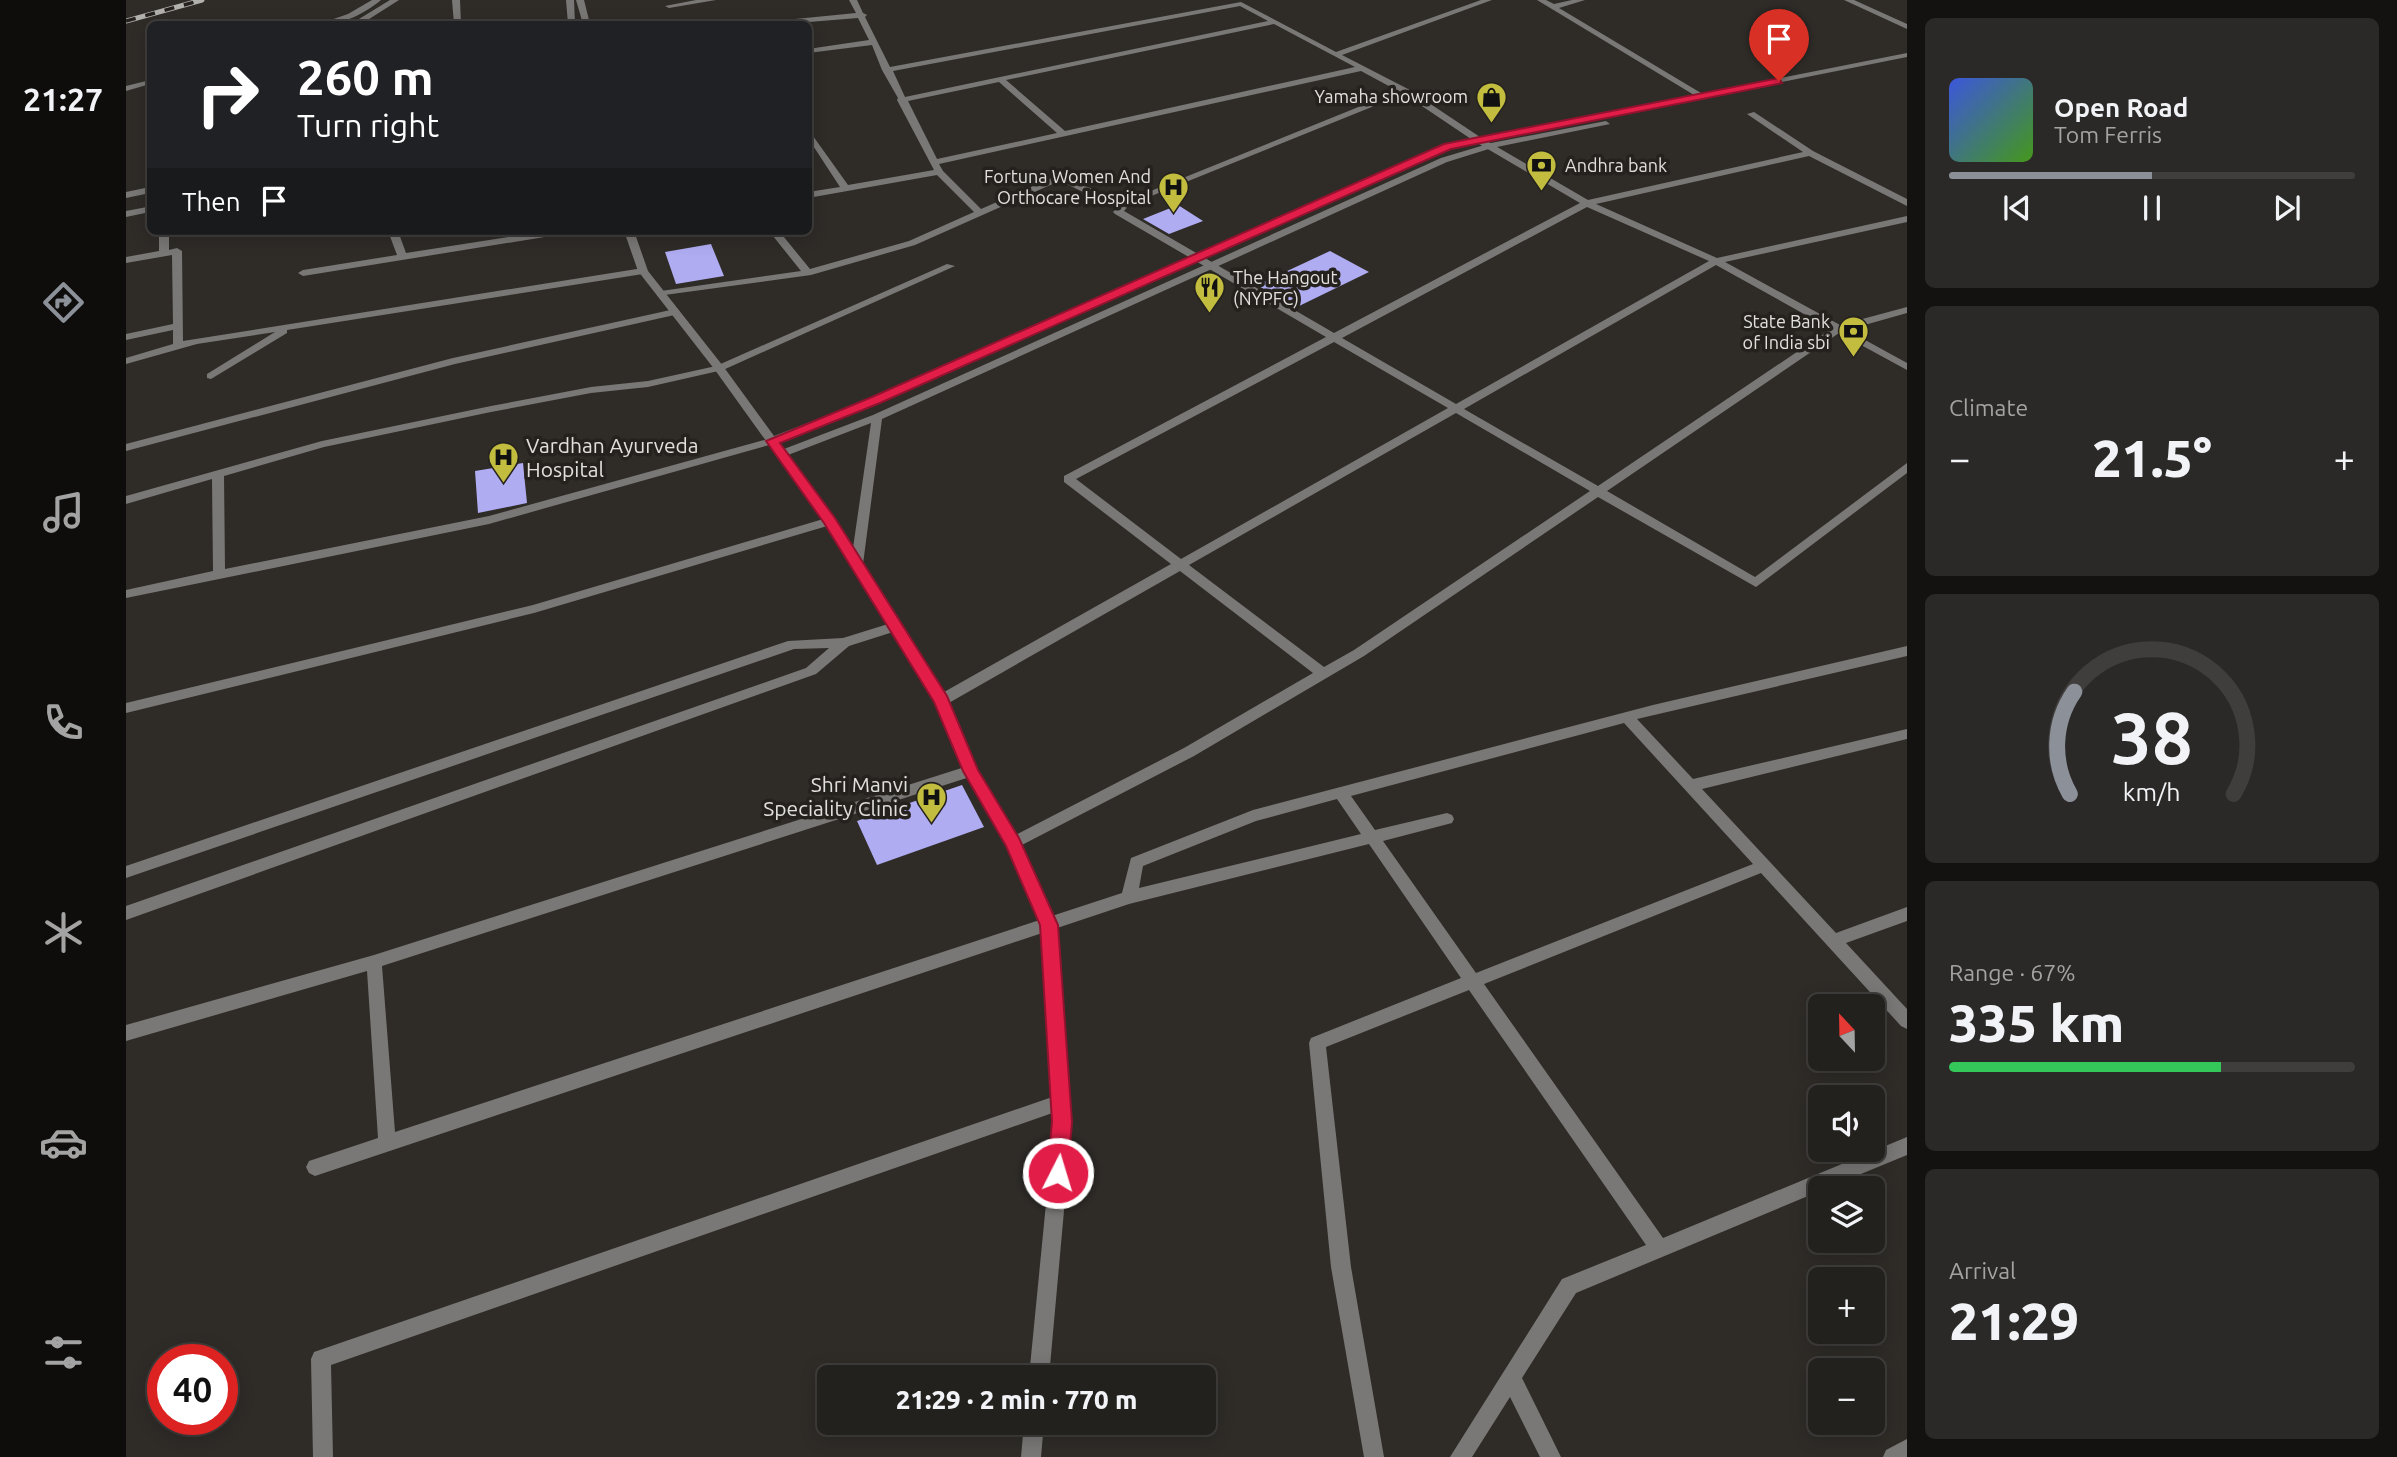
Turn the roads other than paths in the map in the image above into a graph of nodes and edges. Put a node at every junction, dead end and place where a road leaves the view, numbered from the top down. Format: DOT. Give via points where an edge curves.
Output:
graph roads {
  1 [pos="377,0"];
  2 [pos="395,0"];
  3 [pos="456,0"];
  4 [pos="570,0"];
  5 [pos="580,0"];
  6 [pos="712,0"];
  7 [pos="853,0"];
  8 [pos="1488,0"];
  9 [pos="1541,0"];
  10 [pos="1581,0"];
  11 [pos="1848,0"];
  12 [pos="670,6"];
  13 [pos="1552,7"];
  14 [pos="863,15"];
  15 [pos="332,21"];
  16 [pos="354,21"];
  17 [pos="457,21"];
  18 [pos="572,21"];
  19 [pos="586,21"];
  20 [pos="798,21"];
  21 [pos="1275,22"];
  22 [pos="1907,27"];
  23 [pos="874,42"];
  24 [pos="812,50"];
  25 [pos="1337,54"];
  26 [pos="1907,55"];
  27 [pos="1907,64"];
  28 [pos="1363,68"];
  29 [pos="886,70"];
  30 [pos="147,76"];
  31 [pos="1000,79"];
  32 [pos="126,83"];
  33 [pos="147,83"];
  34 [pos="126,89"];
  35 [pos="1405,91"];
  36 [pos="1702,96"];
  37 [pos="901,100"];
  38 [pos="1751,114"];
  39 [pos="1062,133"];
  40 [pos="812,137"];
  41 [pos="1477,139"];
  42 [pos="1491,146"];
  43 [pos="1810,153"];
  44 [pos="936,167"];
  45 [pos="845,188"];
  46 [pos="147,191"];
  47 [pos="812,194"];
  48 [pos="126,195"];
  49 [pos="1587,203"];
  50 [pos="1907,203"];
  51 [pos="1121,206"];
  52 [pos="147,210"];
  53 [pos="980,213"];
  54 [pos="126,214"];
  55 [pos="1907,219"];
  56 [pos="164,235"];
  57 [pos="395,235"];
  58 [pos="630,235"];
  59 [pos="777,235"];
  60 [pos="503,236"];
  61 [pos="164,253"];
  62 [pos="403,257"];
  63 [pos="1193,258"];
  64 [pos="126,260"];
  65 [pos="1716,261"];
  66 [pos="1208,266"];
  67 [pos="950,267"];
  68 [pos="643,271"];
  69 [pos="303,273"];
  70 [pos="808,273"];
  71 [pos="661,294"];
  72 [pos="1907,310"];
  73 [pos="675,312"];
  74 [pos="178,326"];
  75 [pos="290,326"];
  76 [pos="1838,329"];
  77 [pos="126,337"];
  78 [pos="1335,338"];
  79 [pos="178,346"];
  80 [pos="126,361"];
  81 [pos="1907,367"];
  82 [pos="719,368"];
  83 [pos="211,376"];
  84 [pos="1456,408"];
  85 [pos="877,417"];
  86 [pos="777,447"];
  87 [pos="126,448"];
  88 [pos="1907,467"];
  89 [pos="218,475"];
  90 [pos="1598,491"];
  91 [pos="126,500"];
  92 [pos="830,521"];
  93 [pos="1178,564"];
  94 [pos="857,566"];
  95 [pos="219,574"];
  96 [pos="126,594"];
  97 [pos="895,626"];
  98 [pos="844,643"];
  99 [pos="1907,651"];
  100 [pos="1323,674"];
  101 [pos="942,701"];
  102 [pos="126,708"];
  103 [pos="1627,717"];
  104 [pos="1907,734"];
  105 [pos="971,771"];
  106 [pos="1690,786"];
  107 [pos="1341,793"];
  108 [pos="1447,819"];
  109 [pos="1373,838"];
  110 [pos="1013,843"];
  111 [pos="1763,866"];
  112 [pos="126,872"];
  113 [pos="1129,897"];
  114 [pos="126,914"];
  115 [pos="1907,914"];
  116 [pos="1049,925"];
  117 [pos="1833,941"];
  118 [pos="374,962"];
  119 [pos="1475,981"];
  120 [pos="1907,1021"];
  121 [pos="126,1033"];
  122 [pos="1061,1102"];
  123 [pos="387,1144"];
  124 [pos="1907,1146"];
  125 [pos="315,1167"];
  126 [pos="1659,1248"];
  127 [pos="1039,1365"];
  128 [pos="1511,1377"];
  129 [pos="1033,1435"];
  130 [pos="1907,1449"];
  131 [pos="323,1457"];
  132 [pos="1031,1457"];
  133 [pos="1374,1457"];
  134 [pos="1460,1457"];
  135 [pos="1551,1457"];
  136 [pos="1893,1457"];
  1 -- 15 [label="street" via="368,9"];
  2 -- 16 [label="street" via="380,12"];
  3 -- 17 [label="street"];
  4 -- 18 [label="street"];
  5 -- 19 [label="street"];
  6 -- 12 [label="street"];
  7 -- 14 [label="street"];
  8 -- 25 [label="street"];
  9 -- 13 [label="street"];
  10 -- 13 [label="street"];
  11 -- 22 [label="street"];
  13 -- 36 [label="street"];
  14 -- 20 [label="street"];
  14 -- 23 [label="street"];
  21 -- 25 [label="street"];
  21 -- 29 [label="street" via="1241,4"];
  21 -- 31 [label="street"];
  23 -- 24 [label="street"];
  23 -- 29 [label="street"];
  25 -- 28 [label="street"];
  26 -- 36 [label="street"];
  27 -- 42 [label="street"];
  28 -- 35 [label="street"];
  28 -- 39 [label="street"];
  29 -- 37 [label="street"];
  30 -- 32 [label="street"];
  31 -- 37 [label="street"];
  31 -- 39 [label="street"];
  33 -- 34 [label="street"];
  35 -- 41 [label="street"];
  35 -- 51 [label="street"];
  36 -- 41 [label="street"];
  37 -- 44 [label="street"];
  38 -- 43 [label="street"];
  39 -- 44 [label="street"];
  40 -- 45 [label="street"];
  41 -- 42 [label="street"];
  41 -- 63 [label="street" via="1412,160"];
  42 -- 49 [label="street"];
  42 -- 66 [label="street" via="1444,160"];
  43 -- 49 [label="street"];
  43 -- 50 [label="street"];
  44 -- 45 [label="street"];
  44 -- 53 [label="street"];
  45 -- 47 [label="street"];
  46 -- 48 [label="street"];
  49 -- 65 [label="street"];
  49 -- 78 [label="street"];
  51 -- 53 [label="street" via="1056,179"];
  51 -- 63 [label="street" via="1118,212 1124,218"];
  52 -- 54 [label="street"];
  53 -- 70 [label="street" via="912,243"];
  55 -- 65 [label="street"];
  56 -- 61 [label="street"];
  57 -- 62 [label="street"];
  58 -- 68 [label="street"];
  59 -- 70 [label="street"];
  60 -- 62 [label="street"];
  61 -- 64 [label="street"];
  61 -- 74 [label="street" via="177,251"];
  62 -- 69 [label="street"];
  63 -- 66 [label="street"];
  63 -- 86 [label="street"];
  65 -- 76 [label="street"];
  65 -- 84 [label="street"];
  66 -- 78 [label="street"];
  66 -- 85 [label="street"];
  67 -- 82 [label="street"];
  68 -- 71 [label="street"];
  68 -- 75 [label="street"];
  70 -- 71 [label="street"];
  71 -- 73 [label="street"];
  72 -- 76 [label="street"];
  73 -- 82 [label="street"];
  73 -- 87 [label="street" via="453,361"];
  74 -- 77 [label="street"];
  74 -- 79 [label="street"];
  75 -- 79 [label="street"];
  75 -- 83 [label="street"];
  76 -- 81 [label="street"];
  76 -- 90 [label="street"];
  78 -- 84 [label="street"];
  78 -- 93 [label="street" via="1068,479"];
  79 -- 80 [label="street"];
  82 -- 86 [label="street"];
  82 -- 89 [label="street" via="322,444"];
  84 -- 90 [label="street"];
  84 -- 93 [label="street"];
  85 -- 86 [label="street"];
  85 -- 94 [label="street"];
  86 -- 92 [label="street"];
  86 -- 95 [label="street" via="489,520"];
  88 -- 90 [label="street" via="1756,583"];
  89 -- 91 [label="street"];
  89 -- 95 [label="street"];
  90 -- 100 [label="street"];
  92 -- 94 [label="street"];
  92 -- 102 [label="street" via="534,609"];
  93 -- 100 [label="street"];
  93 -- 101 [label="street"];
  94 -- 97 [label="street"];
  95 -- 96 [label="street"];
  97 -- 98 [label="street"];
  97 -- 101 [label="street"];
  98 -- 112 [label="street" via="793,644"];
  98 -- 114 [label="street" via="811,671"];
  99 -- 103 [label="street"];
  100 -- 110 [label="street" via="1189,752"];
  101 -- 105 [label="street"];
  103 -- 106 [label="street"];
  103 -- 107 [label="street"];
  104 -- 106 [label="street"];
  105 -- 110 [label="street"];
  105 -- 118 [label="street"];
  106 -- 111 [label="street"];
  107 -- 109 [label="street"];
  107 -- 113 [label="street" via="1253,816 1136,862"];
  108 -- 109 [label="street"];
  109 -- 113 [label="street"];
  109 -- 119 [label="street"];
  110 -- 116 [label="street"];
  111 -- 117 [label="street"];
  111 -- 119 [label="street"];
  113 -- 116 [label="street"];
  115 -- 117 [label="street"];
  116 -- 122 [label="street"];
  116 -- 123 [label="street"];
  117 -- 120 [label="street"];
  118 -- 121 [label="street"];
  118 -- 123 [label="street"];
  119 -- 126 [label="street"];
  119 -- 133 [label="street" via="1317,1044 1341,1267"];
  122 -- 127 [label="street"];
  122 -- 131 [label="street" via="321,1359"];
  123 -- 125 [label="street"];
  124 -- 126 [label="street"];
  126 -- 128 [label="street" via="1569,1286"];
  128 -- 134 [label="street"];
  128 -- 135 [label="street"];
  129 -- 132 [label="street"];
  130 -- 136 [label="street"];
}
